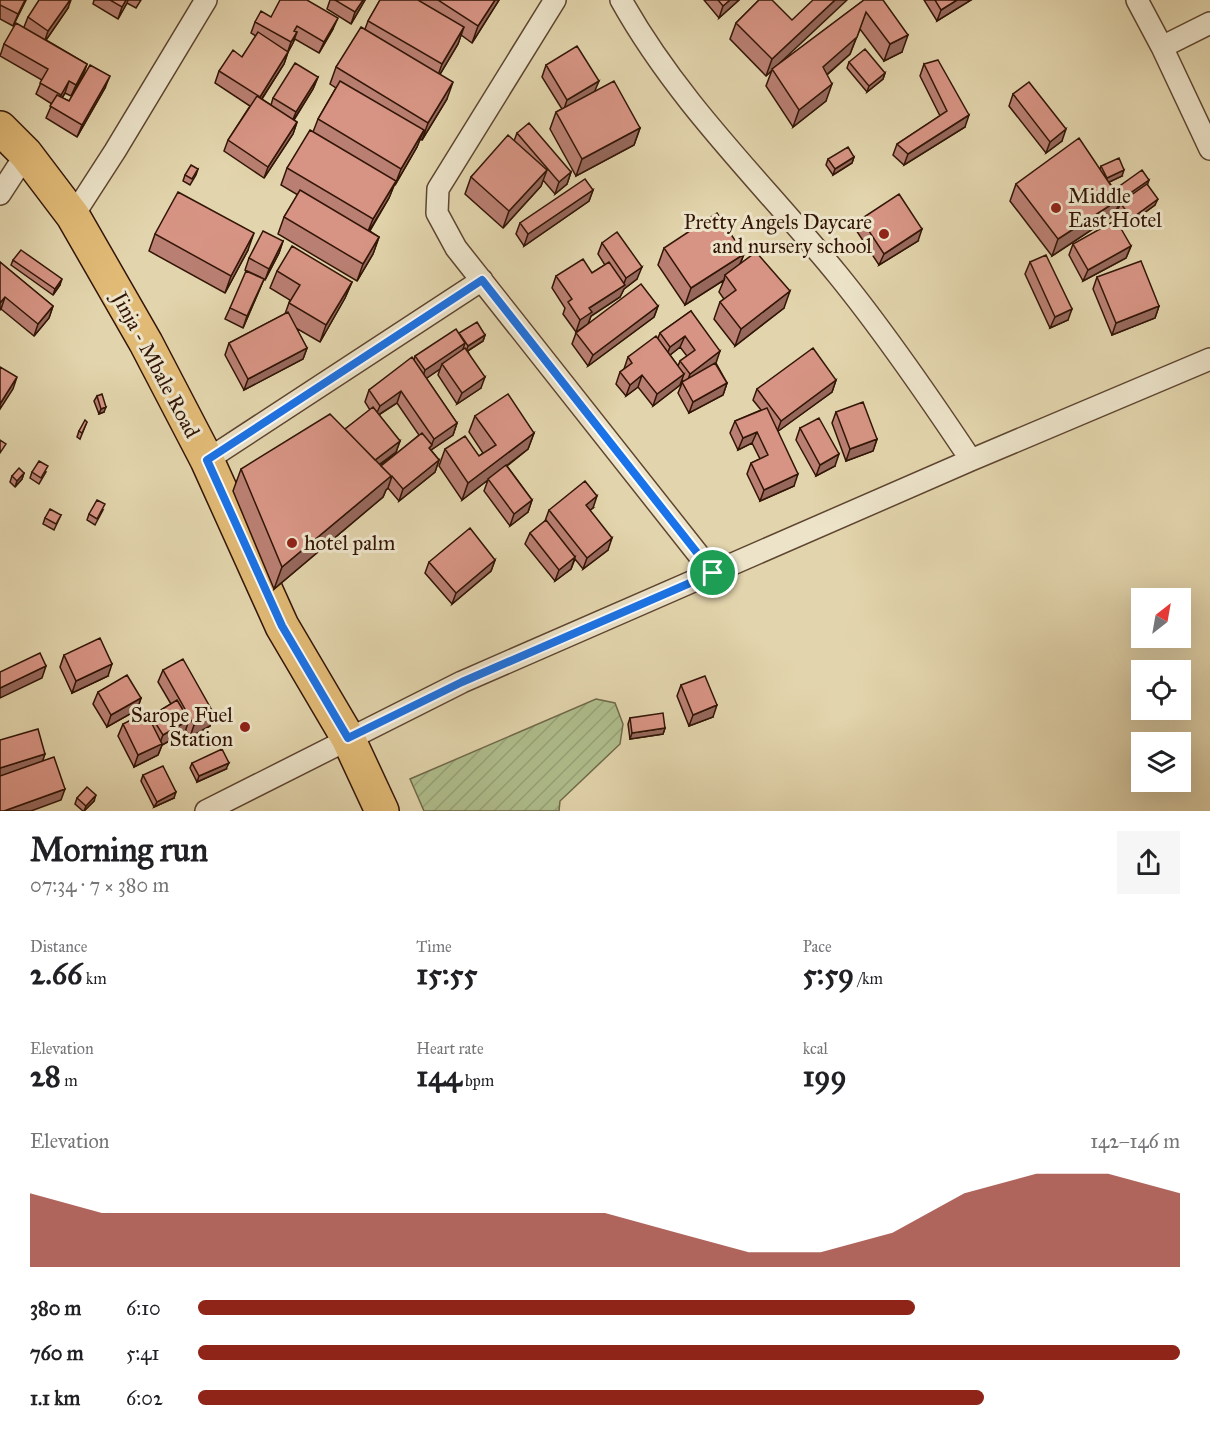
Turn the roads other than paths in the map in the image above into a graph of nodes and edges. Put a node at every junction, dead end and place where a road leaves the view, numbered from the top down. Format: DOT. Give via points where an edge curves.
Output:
graph roads {
  1 [pos="206,0"];
  2 [pos="555,0"];
  3 [pos="621,0"];
  4 [pos="1137,0"];
  5 [pos="1210,23"];
  6 [pos="1162,47"];
  7 [pos="0,128"];
  8 [pos="1210,149"];
  9 [pos="26,154"];
  10 [pos="0,194"];
  11 [pos="73,216"];
  12 [pos="482,280"];
  13 [pos="1210,359"];
  14 [pos="207,460"];
  15 [pos="971,460"];
  16 [pos="713,573"];
  17 [pos="348,738"];
  18 [pos="206,811"];
  19 [pos="382,811"];
  1 -- 11 [label="street"];
  2 -- 12 [label="street" via="438,189 437,213 456,248"];
  3 -- 15 [label="street" via="639,33 691,107 838,275 918,380"];
  4 -- 6 [label="street"];
  5 -- 6 [label="street"];
  6 -- 8 [label="street"];
  7 -- 9 [label="main road, Jinja - Mbale Road"];
  9 -- 10 [label="street"];
  9 -- 11 [label="main road, Jinja - Mbale Road"];
  11 -- 14 [label="main road, Jinja - Mbale Road"];
  12 -- 14 [label="street"];
  12 -- 16 [label="street"];
  13 -- 15 [label="street"];
  14 -- 17 [label="main road, Jinja - Mbale Road" via="282,626"];
  15 -- 16 [label="street"];
  16 -- 17 [label="street" via="462,682"];
  17 -- 18 [label="street"];
  17 -- 19 [label="main road, Jinja - Mbale Road"];
}
